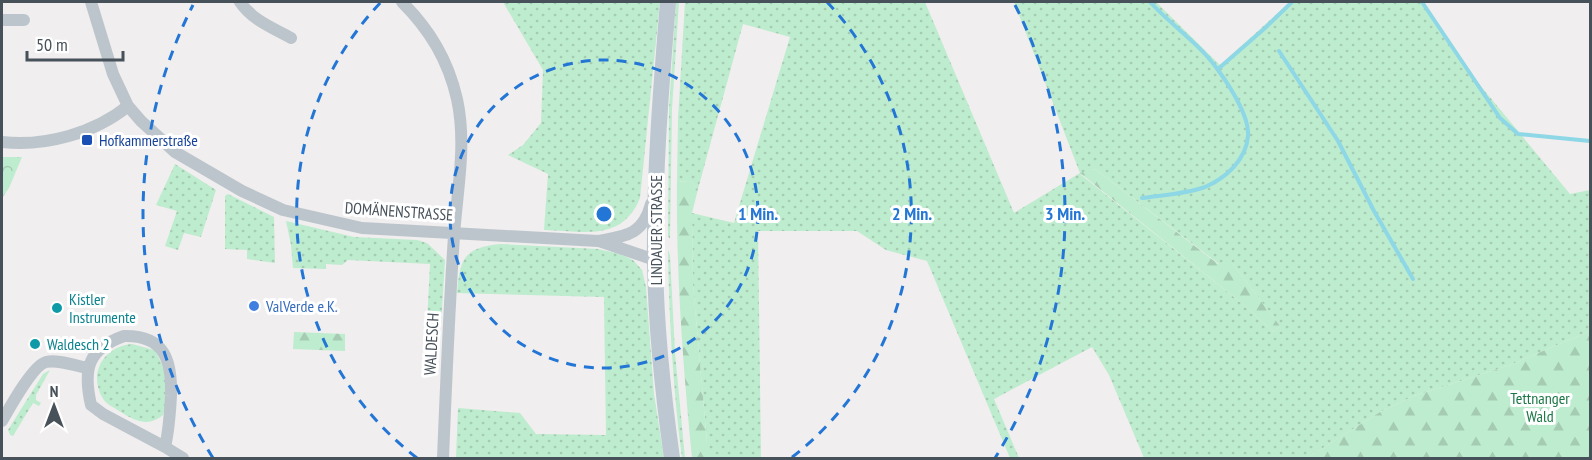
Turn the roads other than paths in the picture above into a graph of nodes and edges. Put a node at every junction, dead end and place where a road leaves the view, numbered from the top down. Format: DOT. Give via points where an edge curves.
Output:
graph roads {
  1 [pos="91,2"];
  2 [pos="240,2"];
  3 [pos="402,2"];
  4 [pos="668,2"];
  5 [pos="2,20"];
  6 [pos="24,20"];
  7 [pos="291,38"];
  8 [pos="128,106"];
  9 [pos="2,142"];
  10 [pos="656,186"];
  11 [pos="454,232"];
  12 [pos="598,241"];
  13 [pos="655,260"];
  14 [pos="88,368"];
  15 [pos="2,421"];
  16 [pos="165,447"];
  17 [pos="183,459"];
  18 [pos="443,459"];
  19 [pos="672,459"];
  1 -- 8 [label="street, DOMÄNENSTRASSE" via="104,50"];
  2 -- 7 [label="street" via="261,22"];
  3 -- 11 [label="street, WALDESCH" via="435,40 457,100 461,148"];
  4 -- 10 [label="main road, LINDAUER STRASSE"];
  5 -- 6 [label="street"];
  8 -- 9 [label="street" via="112,119 85,131 28,143"];
  8 -- 11 [label="street, DOMÄNENSTRASSE" via="175,152 227,184 283,210 362,228"];
  10 -- 12 [label="street, DOMÄNENSTRASSE" via="649,214 638,230"];
  10 -- 13 [label="main road, LINDAUER STRASSE"];
  11 -- 12 [label="street, DOMÄNENSTRASSE"];
  11 -- 18 [label="street, WALDESCH"];
  12 -- 13 [label="street, DOMÄNENSTRASSE"];
  13 -- 19 [label="main road, LINDAUER STRASSE"];
  14 -- 15 [label="street" via="48,361 41,364"];
  14 -- 16 [label="street" via="91,405"];
  14 -- 16 [label="street" via="100,349 124,336 148,339 162,350 169,361 171,386 170,428"];
  16 -- 17 [label="street"];
}
